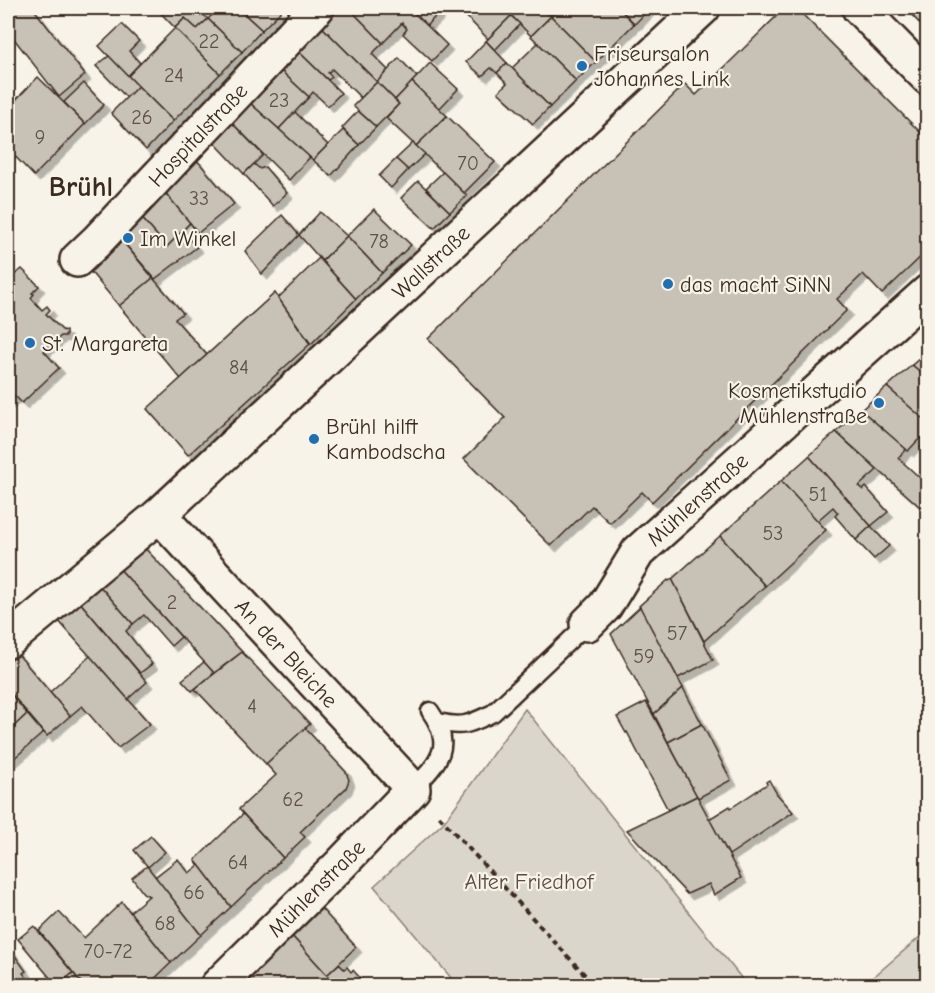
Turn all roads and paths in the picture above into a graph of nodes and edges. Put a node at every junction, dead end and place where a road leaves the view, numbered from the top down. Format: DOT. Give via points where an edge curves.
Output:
graph roads {
  1 [pos="316,8"];
  2 [pos="703,8"];
  3 [pos="859,8"];
  4 [pos="927,78"];
  5 [pos="87,250"];
  6 [pos="927,292"];
  7 [pos="149,513"];
  8 [pos="588,624"];
  9 [pos="8,640"];
  10 [pos="413,789"];
  11 [pos="217,986"];
  12 [pos="595,986"];
  1 -- 5 [label="street, Hospitalstraße"];
  2 -- 7 [label="street, Wallstraße"];
  3 -- 4 [label="street"];
  6 -- 8 [label="street, Mühlenstraße" via="638,552"];
  7 -- 9 [label="street, Wallstraße"];
  7 -- 10 [label="street, An der Bleiche"];
  8 -- 10 [label="lane" via="493,713 456,726 434,717 443,745 440,758"];
  10 -- 11 [label="street, Mühlenstraße"];
  10 -- 12 [label="path"];
}
